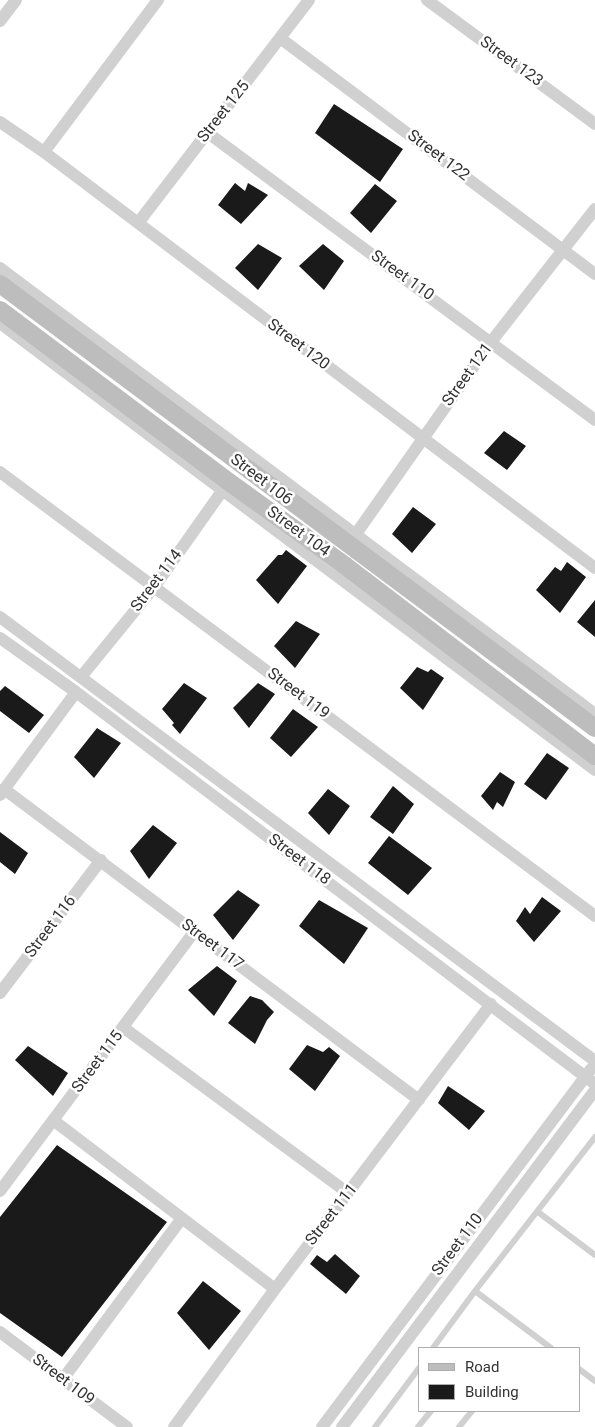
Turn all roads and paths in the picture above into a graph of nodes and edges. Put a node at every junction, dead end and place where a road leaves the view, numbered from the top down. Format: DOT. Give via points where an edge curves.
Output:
graph roads {
  1 [pos="16,0"];
  2 [pos="158,0"];
  3 [pos="309,0"];
  4 [pos="426,0"];
  5 [pos="0,21"];
  6 [pos="280,38"];
  7 [pos="0,122"];
  8 [pos="595,124"];
  9 [pos="208,133"];
  10 [pos="44,152"];
  11 [pos="595,209"];
  12 [pos="138,223"];
  13 [pos="564,250"];
  14 [pos="0,268"];
  15 [pos="595,274"];
  16 [pos="0,284"];
  17 [pos="0,310"];
  18 [pos="0,323"];
  19 [pos="491,342"];
  20 [pos="115,370"];
  21 [pos="104,388"];
  22 [pos="595,420"];
  23 [pos="422,439"];
  24 [pos="229,448"];
  25 [pos="0,472"];
  26 [pos="226,486"];
  27 [pos="352,540"];
  28 [pos="595,568"];
  29 [pos="154,586"];
  30 [pos="0,617"];
  31 [pos="0,638"];
  32 [pos="431,639"];
  33 [pos="81,677"];
  34 [pos="76,692"];
  35 [pos="551,696"];
  36 [pos="539,714"];
  37 [pos="595,714"];
  38 [pos="595,728"];
  39 [pos="595,756"];
  40 [pos="595,770"];
  41 [pos="2,792"];
  42 [pos="101,860"];
  43 [pos="595,916"];
  44 [pos="194,932"];
  45 [pos="0,993"];
  46 [pos="491,1004"];
  47 [pos="124,1028"];
  48 [pos="595,1062"];
  49 [pos="590,1080"];
  50 [pos="595,1090"];
  51 [pos="420,1100"];
  52 [pos="53,1120"];
  53 [pos="595,1137"];
  54 [pos="0,1191"];
  55 [pos="348,1193"];
  56 [pos="538,1212"];
  57 [pos="182,1218"];
  58 [pos="595,1254"];
  59 [pos="275,1288"];
  60 [pos="475,1292"];
  61 [pos="0,1332"];
  62 [pos="434,1347"];
  63 [pos="550,1347"];
  64 [pos="418,1369"];
  65 [pos="580,1370"];
  66 [pos="63,1379"];
  67 [pos="595,1381"];
  68 [pos="430,1412"];
  69 [pos="471,1412"];
  70 [pos="127,1427"];
  71 [pos="174,1427"];
  72 [pos="322,1427"];
  73 [pos="342,1427"];
  74 [pos="375,1427"];
  75 [pos="418,1427"];
  76 [pos="459,1427"];
  1 -- 5 [label="street"];
  2 -- 10 [label="street"];
  3 -- 6 [label="street, Street 125"];
  4 -- 8 [label="street, Street 123"];
  6 -- 9 [label="street, Street 125"];
  6 -- 13 [label="street, Street 122"];
  7 -- 10 [label="street, Street 120"];
  9 -- 12 [label="street, Street 125"];
  9 -- 19 [label="street, Street 110"];
  10 -- 12 [label="street, Street 120"];
  11 -- 13 [label="street, Street 121"];
  12 -- 23 [label="street, Street 120"];
  13 -- 15 [label="street, Street 122"];
  13 -- 19 [label="street, Street 121"];
  14 -- 24 [label="street"];
  16 -- 20 [label="street, Street 106"];
  17 -- 21 [label="street, Street 104"];
  18 -- 26 [label="street"];
  19 -- 22 [label="street, Street 110"];
  19 -- 23 [label="street, Street 121"];
  20 -- 21 [label="street"];
  20 -- 24 [label="street, Street 106"];
  21 -- 26 [label="street, Street 104"];
  23 -- 27 [label="street, Street 121"];
  23 -- 28 [label="street, Street 120"];
  24 -- 27 [label="street, Street 106"];
  25 -- 29 [label="street, Street 119"];
  26 -- 29 [label="street, Street 114"];
  26 -- 32 [label="street, Street 104" via="339,561"];
  27 -- 35 [label="street, Street 106"];
  27 -- 37 [label="street"];
  29 -- 33 [label="street, Street 114"];
  29 -- 43 [label="street, Street 119"];
  30 -- 33 [label="street"];
  31 -- 34 [label="street, Street 118"];
  32 -- 36 [label="street, Street 104"];
  32 -- 40 [label="street"];
  33 -- 48 [label="street"];
  34 -- 41 [label="street"];
  34 -- 46 [label="street, Street 118"];
  35 -- 36 [label="street"];
  35 -- 38 [label="street, Street 106"];
  36 -- 39 [label="street, Street 104"];
  41 -- 42 [label="street, Street 117"];
  42 -- 44 [label="street, Street 117"];
  42 -- 45 [label="street, Street 116"];
  44 -- 47 [label="street, Street 115"];
  44 -- 51 [label="street, Street 117"];
  46 -- 49 [label="street, Street 118"];
  46 -- 51 [label="street, Street 111"];
  47 -- 52 [label="street, Street 115"];
  47 -- 55 [label="street"];
  48 -- 49 [label="street, Street 110"];
  49 -- 72 [label="street, Street 110"];
  50 -- 73 [label="street, Street 110"];
  51 -- 55 [label="street, Street 111"];
  52 -- 54 [label="street, Street 115"];
  52 -- 57 [label="street"];
  53 -- 56 [label="lane"];
  55 -- 59 [label="street, Street 111"];
  56 -- 58 [label="lane"];
  56 -- 60 [label="lane"];
  57 -- 59 [label="street"];
  57 -- 66 [label="street"];
  59 -- 71 [label="street, Street 111"];
  60 -- 62 [label="lane"];
  60 -- 63 [label="lane"];
  61 -- 66 [label="street, Street 109"];
  64 -- 74 [label="lane"];
  65 -- 67 [label="lane"];
  66 -- 70 [label="street, Street 109"];
  68 -- 75 [label="lane"];
  69 -- 76 [label="lane"];
}
